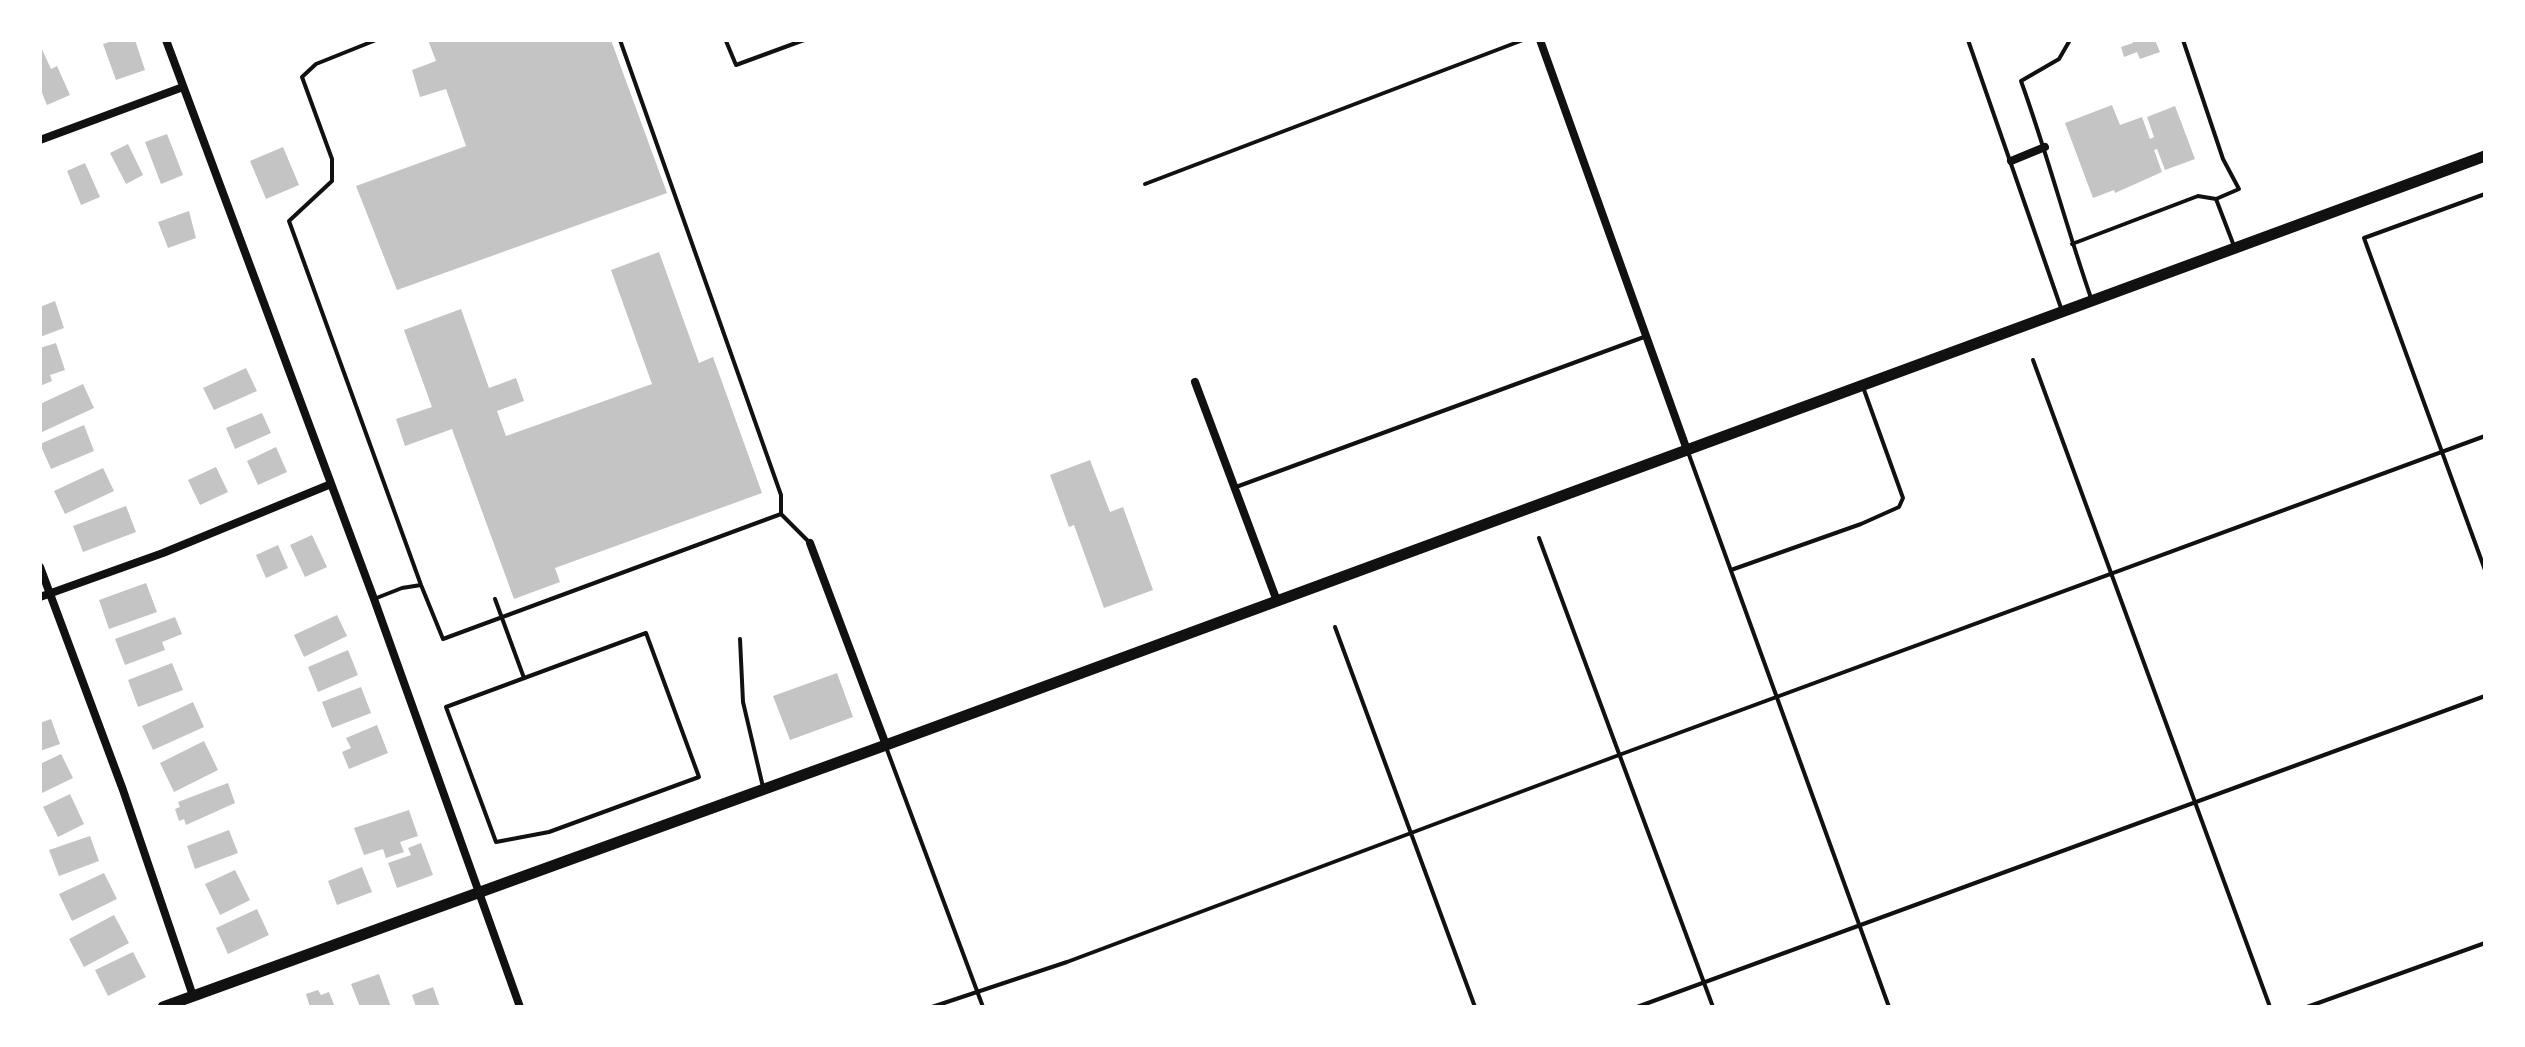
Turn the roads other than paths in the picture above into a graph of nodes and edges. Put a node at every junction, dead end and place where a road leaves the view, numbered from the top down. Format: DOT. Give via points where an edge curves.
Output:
graph roads {
  1 [pos="166,40"];
  2 [pos="376,40"];
  3 [pos="620,40"];
  4 [pos="728,40"];
  5 [pos="804,40"];
  6 [pos="1523,40"];
  7 [pos="1540,40"];
  8 [pos="1968,40"];
  9 [pos="2070,40"];
  10 [pos="2183,40"];
  11 [pos="183,87"];
  12 [pos="40,140"];
  13 [pos="2045,147"];
  14 [pos="2485,156"];
  15 [pos="2011,161"];
  16 [pos="1145,184"];
  17 [pos="2485,194"];
  18 [pos="2216,199"];
  19 [pos="2072,244"];
  20 [pos="2235,248"];
  21 [pos="2092,300"];
  22 [pos="2062,311"];
  23 [pos="1646,336"];
  24 [pos="2033,360"];
  25 [pos="1195,382"];
  26 [pos="1862,385"];
  27 [pos="2485,436"];
  28 [pos="1687,450"];
  29 [pos="2441,453"];
  30 [pos="331,484"];
  31 [pos="1235,488"];
  32 [pos="781,514"];
  33 [pos="1539,538"];
  34 [pos="810,543"];
  35 [pos="40,567"];
  36 [pos="1731,570"];
  37 [pos="2485,570"];
  38 [pos="2111,575"];
  39 [pos="421,585"];
  40 [pos="50,594"];
  41 [pos="40,597"];
  42 [pos="374,599"];
  43 [pos="495,599"];
  44 [pos="1277,601"];
  45 [pos="502,618"];
  46 [pos="1335,627"];
  47 [pos="740,639"];
  48 [pos="524,678"];
  49 [pos="1777,696"];
  50 [pos="2485,696"];
  51 [pos="886,745"];
  52 [pos="1619,755"];
  53 [pos="764,789"];
  54 [pos="2194,801"];
  55 [pos="1409,833"];
  56 [pos="479,892"];
  57 [pos="1859,925"];
  58 [pos="2485,943"];
  59 [pos="1703,982"];
  60 [pos="977,991"];
  61 [pos="193,996"];
  62 [pos="163,1007"];
  63 [pos="520,1007"];
  64 [pos="932,1007"];
  65 [pos="983,1007"];
  66 [pos="1475,1007"];
  67 [pos="1637,1007"];
  68 [pos="1713,1007"];
  69 [pos="1889,1007"];
  70 [pos="2270,1007"];
  71 [pos="2307,1007"];
  1 -- 11 [label="street"];
  2 -- 39 [label="lane" via="316,64 302,77 332,159 332,181 289,221"];
  3 -- 32 [label="lane" via="781,495"];
  4 -- 5 [label="lane" via="736,65"];
  6 -- 16 [label="lane"];
  7 -- 23 [label="street"];
  8 -- 15 [label="lane"];
  9 -- 13 [label="lane" via="2059,59 2021,81"];
  10 -- 18 [label="lane" via="2223,159 2239,189"];
  11 -- 12 [label="street"];
  11 -- 30 [label="street"];
  13 -- 15 [label="street"];
  13 -- 19 [label="lane"];
  14 -- 20 [label="street"];
  15 -- 22 [label="lane"];
  17 -- 29 [label="lane" via="2364,238"];
  18 -- 19 [label="lane" via="2198,196"];
  18 -- 20 [label="lane"];
  19 -- 21 [label="lane"];
  20 -- 21 [label="street"];
  21 -- 22 [label="street"];
  22 -- 26 [label="street"];
  23 -- 28 [label="street"];
  23 -- 31 [label="lane"];
  24 -- 38 [label="lane"];
  25 -- 31 [label="street"];
  26 -- 28 [label="street"];
  26 -- 36 [label="lane" via="1903,498 1899,507"];
  27 -- 29 [label="lane"];
  28 -- 36 [label="lane"];
  28 -- 44 [label="street"];
  29 -- 37 [label="lane"];
  29 -- 38 [label="lane"];
  30 -- 40 [label="street"];
  30 -- 42 [label="street"];
  31 -- 44 [label="street"];
  32 -- 34 [label="lane"];
  32 -- 45 [label="lane"];
  33 -- 52 [label="lane"];
  34 -- 51 [label="street"];
  35 -- 40 [label="street"];
  36 -- 49 [label="lane"];
  38 -- 49 [label="lane"];
  38 -- 54 [label="lane"];
  39 -- 42 [label="lane"];
  39 -- 45 [label="lane" via="443,639"];
  40 -- 41 [label="street"];
  40 -- 61 [label="street"];
  42 -- 56 [label="street"];
  43 -- 45 [label="lane"];
  44 -- 51 [label="street"];
  45 -- 48 [label="lane"];
  46 -- 55 [label="lane"];
  47 -- 53 [label="lane" via="743,702"];
  48 -- 48 [label="lane" via="446,707 496,842 549,832 699,777 646,633"];
  49 -- 52 [label="lane"];
  49 -- 57 [label="lane"];
  50 -- 54 [label="lane"];
  51 -- 53 [label="street"];
  51 -- 60 [label="lane"];
  52 -- 55 [label="lane"];
  52 -- 59 [label="lane"];
  53 -- 56 [label="street"];
  54 -- 57 [label="lane"];
  54 -- 70 [label="lane"];
  55 -- 60 [label="lane"];
  55 -- 66 [label="lane"];
  56 -- 61 [label="street"];
  56 -- 63 [label="street"];
  57 -- 59 [label="lane"];
  57 -- 69 [label="lane"];
  58 -- 71 [label="lane"];
  59 -- 67 [label="lane"];
  59 -- 68 [label="lane"];
  60 -- 64 [label="lane"];
  60 -- 65 [label="lane"];
  61 -- 62 [label="street"];
}
